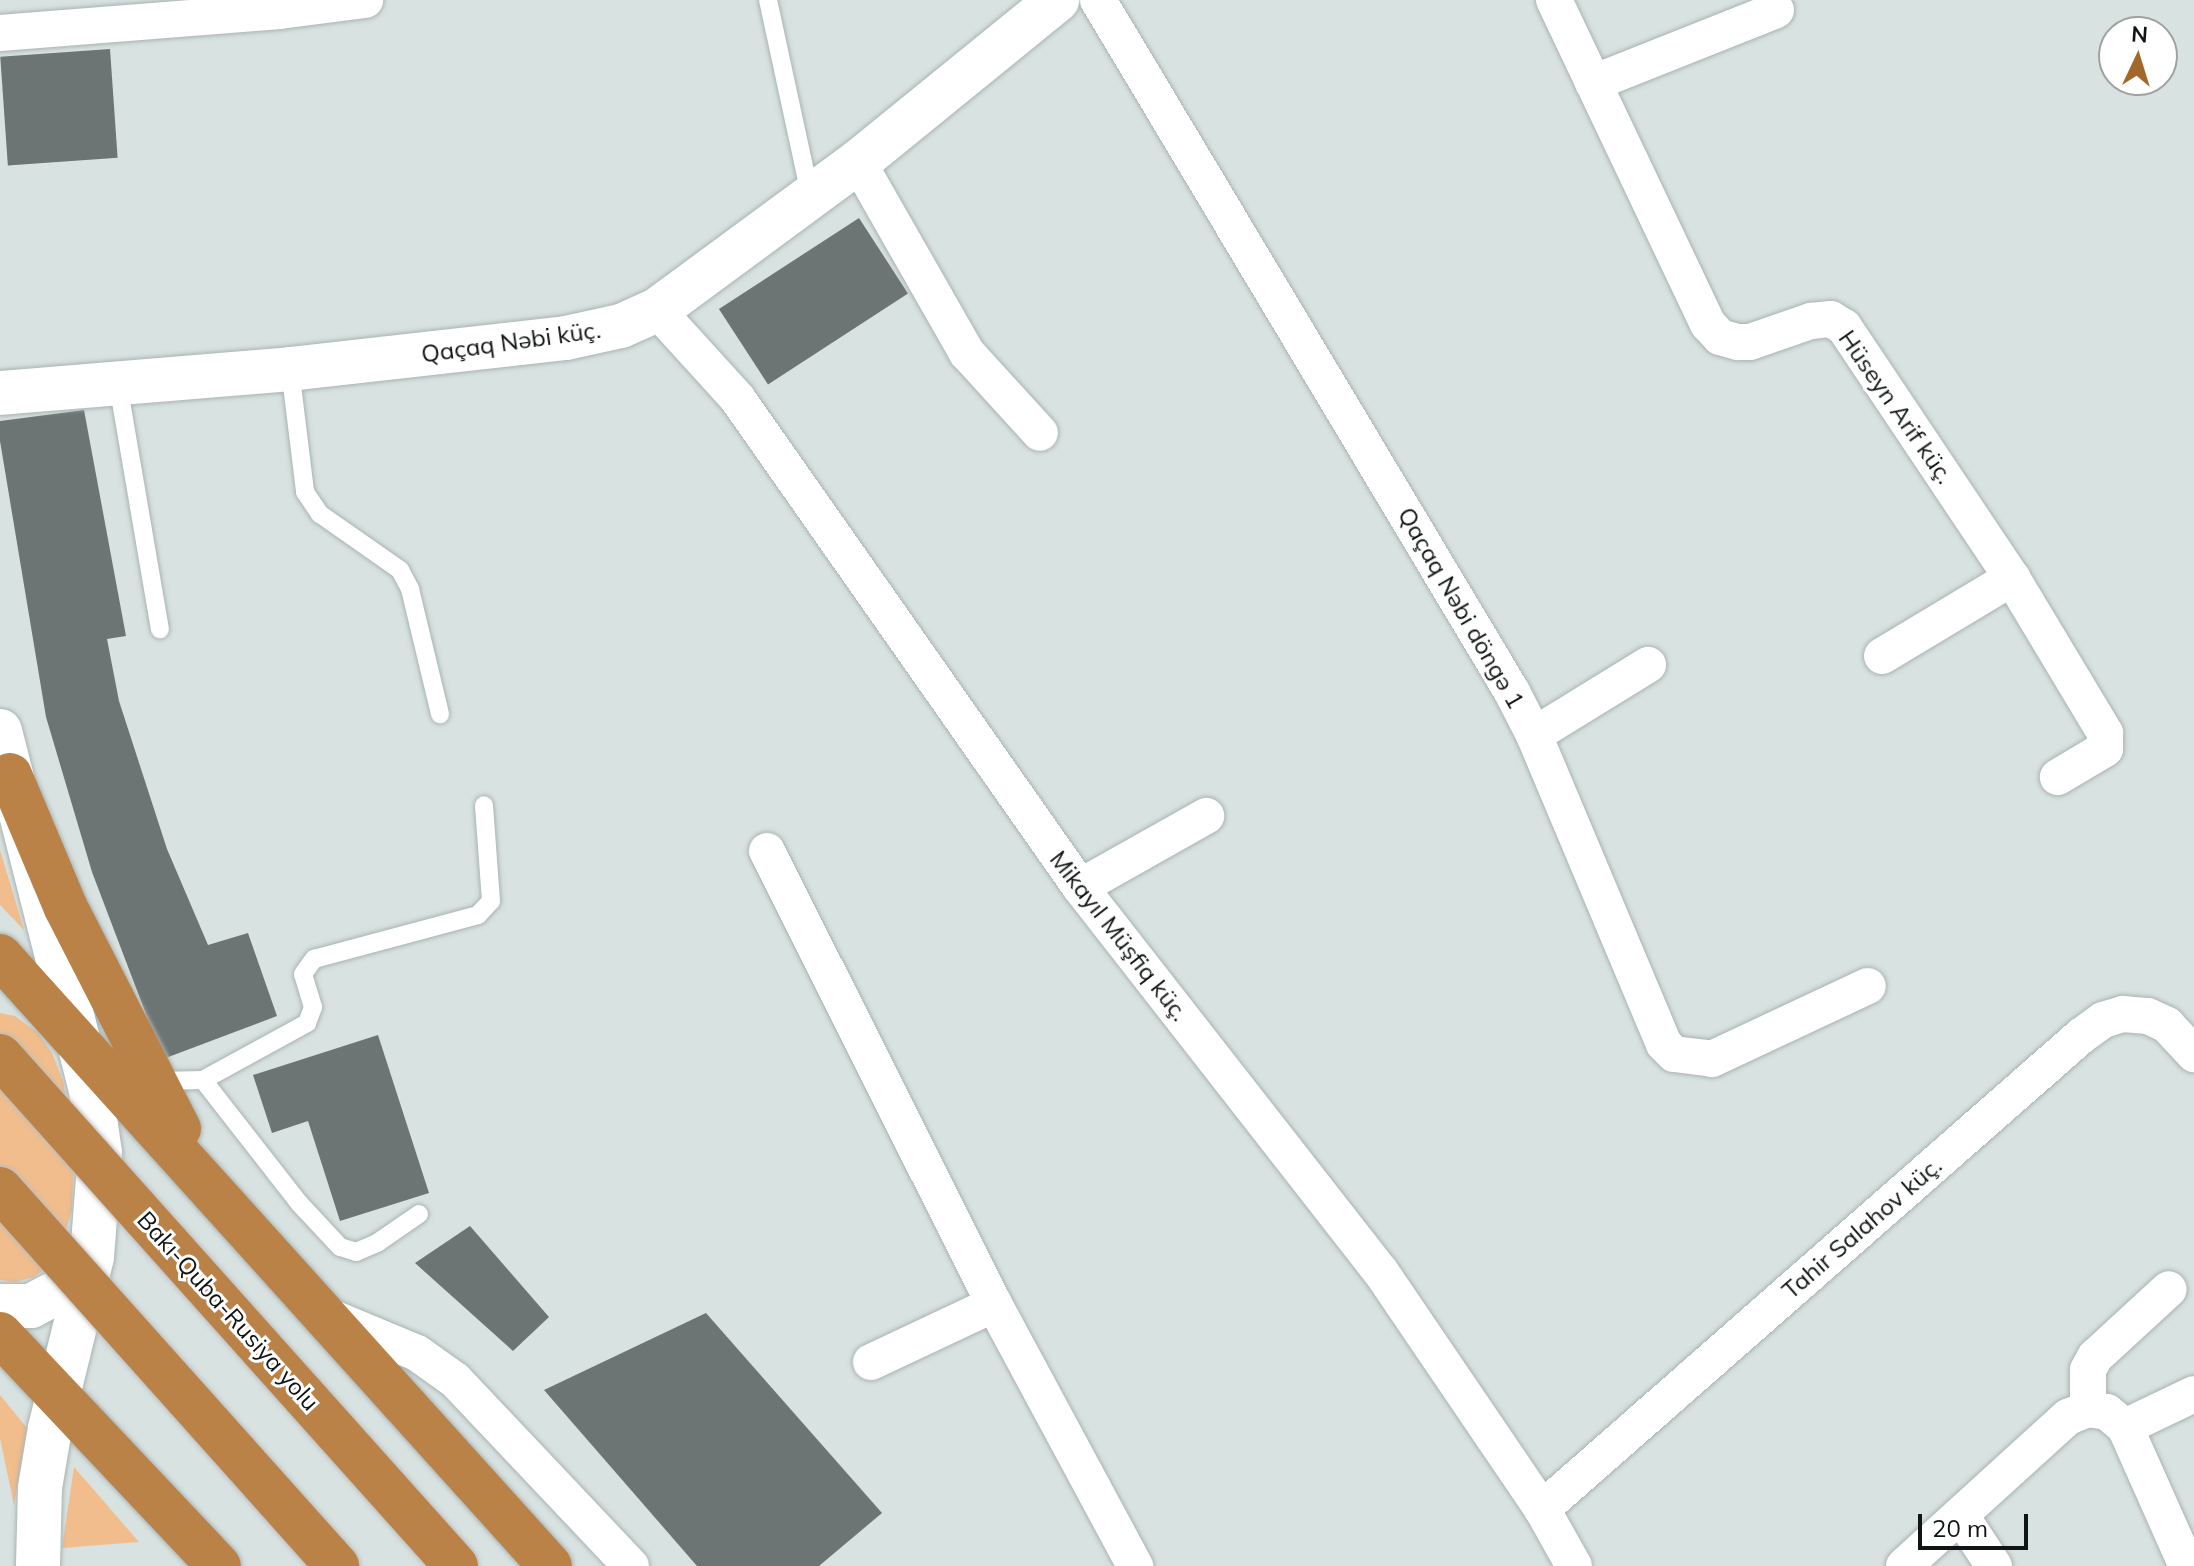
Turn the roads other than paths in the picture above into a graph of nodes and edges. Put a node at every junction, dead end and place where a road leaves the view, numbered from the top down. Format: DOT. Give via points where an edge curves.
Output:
graph roads {
  1 [pos="365,0"];
  2 [pos="768,0"];
  3 [pos="1057,0"];
  4 [pos="1098,0"];
  5 [pos="1554,0"];
  6 [pos="1776,10"];
  7 [pos="0,33"];
  8 [pos="1593,83"];
  9 [pos="858,162"];
  10 [pos="811,197"];
  11 [pos="657,310"];
  12 [pos="290,369"];
  13 [pos="118,384"];
  14 [pos="0,393"];
  15 [pos="1040,433"];
  16 [pos="2012,578"];
  17 [pos="160,629"];
  18 [pos="1882,656"];
  19 [pos="1648,665"];
  20 [pos="440,714"];
  21 [pos="0,731"];
  22 [pos="1534,735"];
  23 [pos="10,775"];
  24 [pos="2058,777"];
  25 [pos="484,805"];
  26 [pos="1206,816"];
  27 [pos="767,851"];
  28 [pos="1080,887"];
  29 [pos="0,956"];
  30 [pos="0,981"];
  31 [pos="1868,986"];
  32 [pos="77,1039"];
  33 [pos="2194,1054"];
  34 [pos="0,1056"];
  35 [pos="203,1080"];
  36 [pos="154,1081"];
  37 [pos="0,1189"];
  38 [pos="232,1212"];
  39 [pos="419,1214"];
  40 [pos="96,1221"];
  41 [pos="2169,1289"];
  42 [pos="994,1304"];
  43 [pos="0,1306"];
  44 [pos="317,1312"];
  45 [pos="0,1334"];
  46 [pos="871,1362"];
  47 [pos="59,1394"];
  48 [pos="2194,1394"];
  49 [pos="2088,1409"];
  50 [pos="2125,1427"];
  51 [pos="1542,1509"];
  52 [pos="1961,1516"];
  53 [pos="38,1566"];
  54 [pos="219,1566"];
  55 [pos="337,1566"];
  56 [pos="456,1566"];
  57 [pos="550,1566"];
  58 [pos="631,1566"];
  59 [pos="1135,1566"];
  60 [pos="1574,1566"];
  61 [pos="1904,1566"];
  62 [pos="1994,1566"];
  63 [pos="2187,1566"];
  1 -- 7 [label="street"];
  2 -- 10 [label="lane"];
  3 -- 9 [label="street, Qaçaq Nəbi küç."];
  4 -- 22 [label="street, Qaçaq Nəbi döngə 1" via="1490,652"];
  5 -- 8 [label="street, Hüseyn Arif küç."];
  6 -- 8 [label="street"];
  8 -- 16 [label="street, Hüseyn Arif küç." via="1708,324 1720,337 1738,342 1811,321 1831,319 1844,327"];
  9 -- 10 [label="street, Qaçaq Nəbi küç."];
  9 -- 15 [label="street" via="967,353"];
  10 -- 11 [label="street, Qaçaq Nəbi küç."];
  11 -- 12 [label="street, Qaçaq Nəbi küç." via="621,326 566,338"];
  11 -- 28 [label="street, Mikayıl Müşfiq küç." via="737,398"];
  12 -- 13 [label="street, Qaçaq Nəbi küç."];
  12 -- 20 [label="lane" via="305,492 320,514 400,570 410,589"];
  13 -- 14 [label="street, Qaçaq Nəbi küç."];
  13 -- 17 [label="lane"];
  16 -- 18 [label="street"];
  16 -- 24 [label="street, Hüseyn Arif küç." via="2105,733 2105,749"];
  19 -- 22 [label="street"];
  21 -- 23 [label="street"];
  22 -- 31 [label="street, Qaçaq Nəbi döngə 1" via="1664,1044 1674,1054 1712,1059"];
  23 -- 32 [label="street"];
  23 -- 36 [label="highway" via="66,908"];
  25 -- 35 [label="lane" via="491,901 478,915 314,959 303,974 313,1007 307,1023"];
  26 -- 28 [label="street"];
  27 -- 42 [label="street"];
  28 -- 51 [label="street, Mikayıl Müşfiq küç." via="1381,1272"];
  29 -- 32 [label="highway"];
  30 -- 32 [label="street" via="21,990"];
  32 -- 38 [label="highway"];
  32 -- 40 [label="street" via="100,1153"];
  33 -- 51 [label="street, Tahir Salahov küç." via="2167,1025 2148,1016 2123,1014 2103,1020"];
  34 -- 56 [label="highway, Bakı-Quba-Rusiya yolu, bridge"];
  35 -- 36 [label="lane"];
  35 -- 39 [label="lane" via="340,1247 356,1252"];
  36 -- 38 [label="highway"];
  37 -- 55 [label="highway, bridge"];
  38 -- 44 [label="highway"];
  40 -- 43 [label="street" via="79,1268 63,1289 31,1306"];
  40 -- 47 [label="street"];
  41 -- 49 [label="street" via="2095,1357 2088,1370"];
  42 -- 46 [label="street"];
  42 -- 59 [label="street"];
  44 -- 57 [label="highway"];
  44 -- 58 [label="street" via="417,1353 455,1380"];
  45 -- 47 [label="highway"];
  47 -- 53 [label="street" via="40,1488"];
  47 -- 54 [label="highway"];
  48 -- 50 [label="street"];
  49 -- 50 [label="street" via="2107,1412"];
  49 -- 52 [label="street" via="2068,1417"];
  50 -- 63 [label="street"];
  51 -- 60 [label="street, Mikayıl Müşfiq küç."];
  52 -- 61 [label="street"];
  52 -- 62 [label="street"];
}
